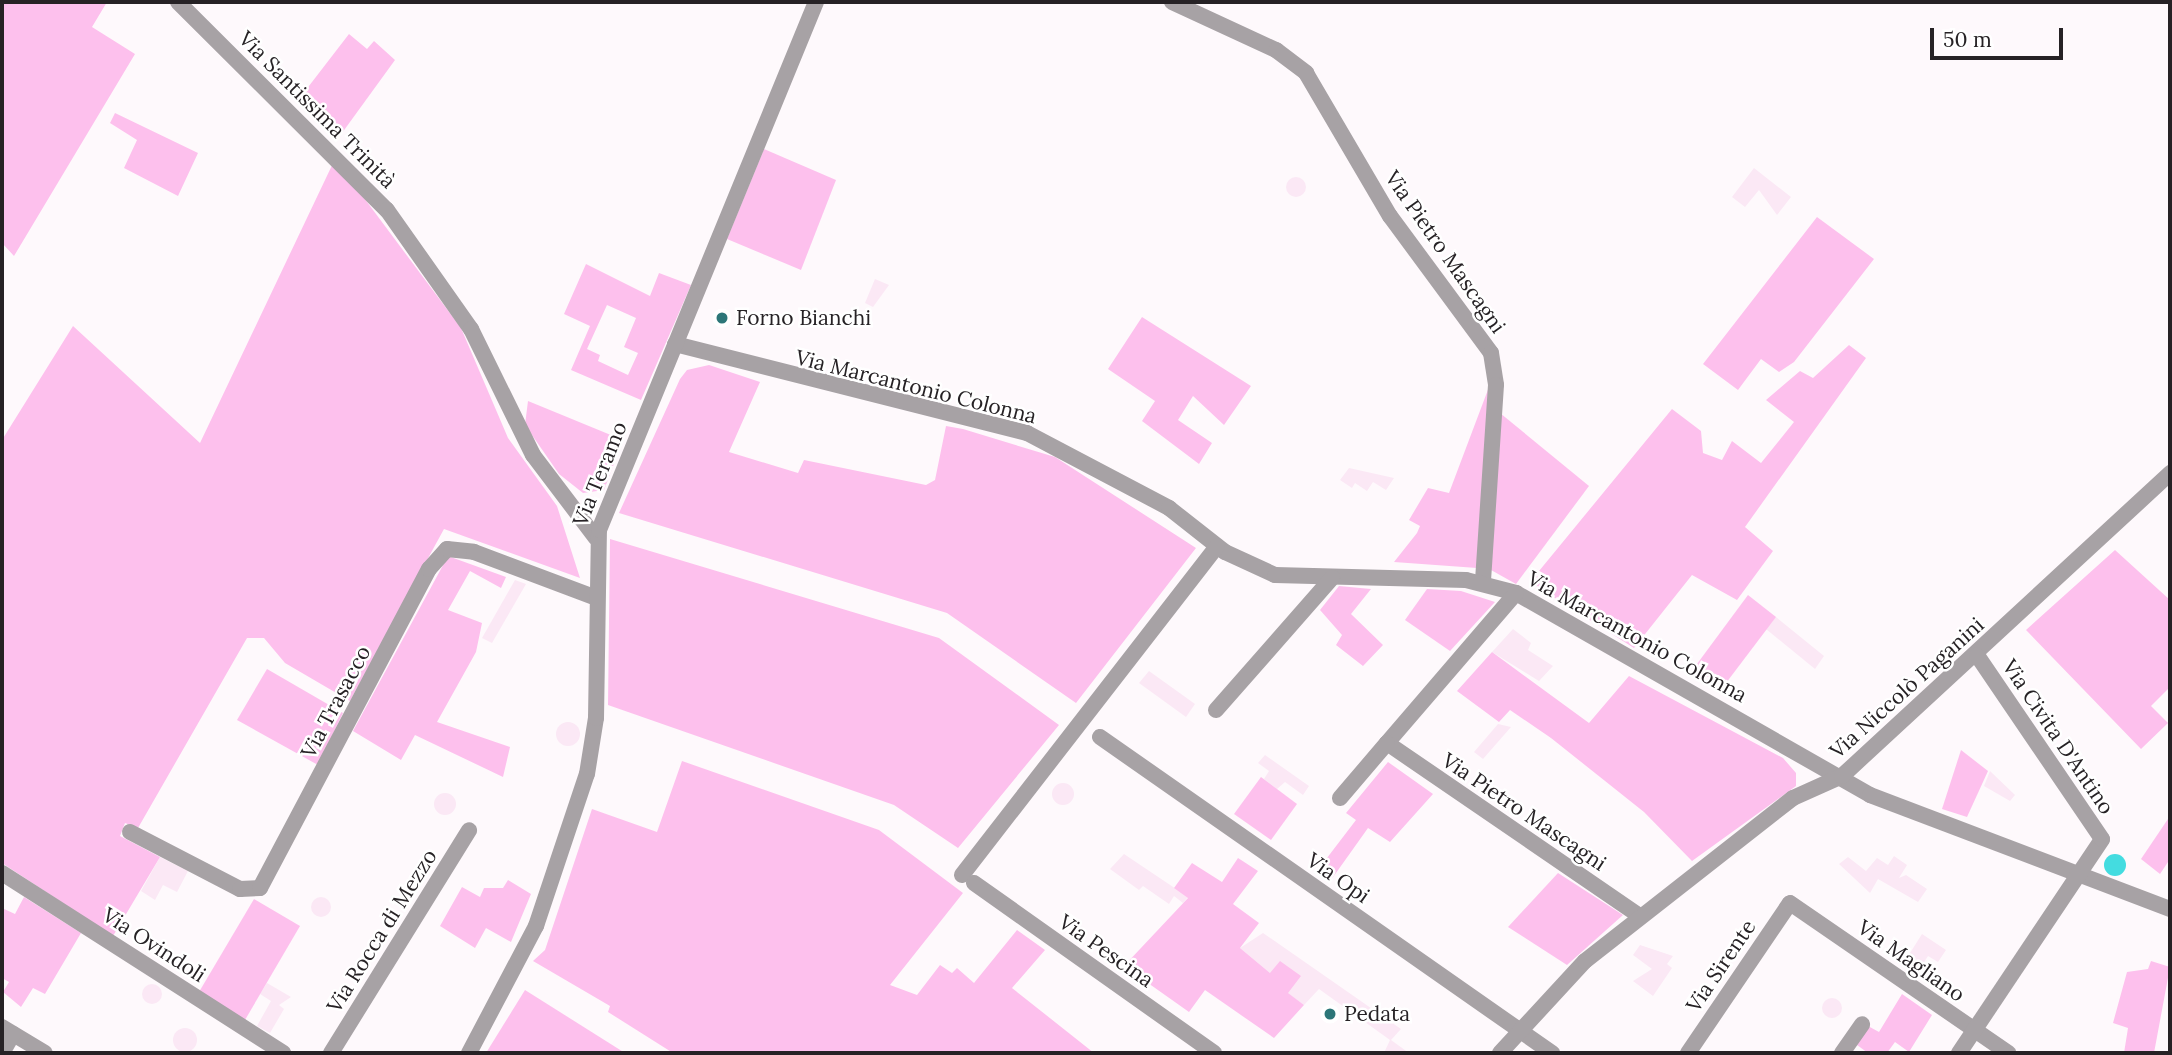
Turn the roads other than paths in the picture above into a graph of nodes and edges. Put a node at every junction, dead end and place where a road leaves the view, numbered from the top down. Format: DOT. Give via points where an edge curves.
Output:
graph roads {
  1 [pos="178,2"];
  2 [pos="816,2"];
  3 [pos="1172,2"];
  4 [pos="675,344"];
  5 [pos="2170,473"];
  6 [pos="596,538"];
  7 [pos="1217,546"];
  8 [pos="1332,578"];
  9 [pos="1483,582"];
  10 [pos="1516,593"];
  11 [pos="594,597"];
  12 [pos="1977,655"];
  13 [pos="1216,710"];
  14 [pos="1100,737"];
  15 [pos="1387,743"];
  16 [pos="1842,776"];
  17 [pos="1340,798"];
  18 [pos="469,830"];
  19 [pos="130,832"];
  20 [pos="2,873"];
  21 [pos="2075,876"];
  22 [pos="1790,903"];
  23 [pos="2170,909"];
  24 [pos="1638,915"];
  25 [pos="1862,1024"];
  26 [pos="7,1030"];
  27 [pos="1519,1030"];
  28 [pos="1974,1030"];
  29 [pos="1530,1047"];
  30 [pos="2,1053"];
  31 [pos="45,1053"];
  32 [pos="283,1053"];
  33 [pos="331,1053"];
  34 [pos="469,1053"];
  35 [pos="1214,1053"];
  36 [pos="1500,1053"];
  37 [pos="1552,1053"];
  38 [pos="1688,1053"];
  39 [pos="1842,1053"];
  40 [pos="1959,1053"];
  41 [pos="2008,1053"];
  1 -- 6 [label="street, Via Santissima Trinità" via="387,210 471,329 533,455"];
  2 -- 4 [label="street, Via Teramo"];
  3 -- 9 [label="street, Via Pietro Mascagni" via="1276,50 1306,73 1390,216 1490,354 1496,385"];
  4 -- 6 [label="street, Via Teramo"];
  4 -- 7 [label="street, Via Marcantonio Colonna" via="1027,433 1169,508"];
  5 -- 12 [label="street, Via Niccolò Paganini"];
  6 -- 11 [label="street, Via Teramo"];
  7 -- 8 [label="street, Via Marcantonio Colonna" via="1275,575"];
  7 -- 35 [label="street, Via Pescina" via="968,879"];
  8 -- 9 [label="street, Via Marcantonio Colonna"];
  8 -- 13 [label="street"];
  9 -- 10 [label="street, Via Marcantonio Colonna"];
  10 -- 15 [label="street"];
  10 -- 16 [label="street, Via Marcantonio Colonna"];
  11 -- 19 [label="street, Via Trasacco" via="474,552 447,550 429,569 260,888 240,889"];
  11 -- 34 [label="street, Via Teramo" via="596,718 579,802 530,941"];
  12 -- 16 [label="street, Via Niccolò Paganini"];
  12 -- 21 [label="street, Via Civita D'Antino" via="2102,839"];
  14 -- 27 [label="street, Via Opi"];
  15 -- 17 [label="street"];
  15 -- 24 [label="street, Via Pietro Mascagni"];
  16 -- 21 [label="street, Via Marcantonio Colonna" via="1870,795"];
  16 -- 24 [label="street, Via Niccolò Paganini" via="1793,798"];
  18 -- 33 [label="street, Via Rocca di Mezzo"];
  20 -- 32 [label="street, Via Ovindoli"];
  21 -- 23 [label="street, Via Marcantonio Colonna"];
  21 -- 28 [label="street"];
  22 -- 28 [label="street, Via Magliano"];
  22 -- 38 [label="street, Via Sirente"];
  24 -- 27 [label="street, Via Niccolò Paganini"];
  25 -- 39 [label="street"];
  26 -- 30 [label="street"];
  26 -- 31 [label="street"];
  27 -- 29 [label="street, Via Opi"];
  27 -- 36 [label="street, Via Niccolò Paganini"];
  28 -- 40 [label="street"];
  28 -- 41 [label="street, Via Magliano"];
  29 -- 37 [label="street, Via Opi"];
}
